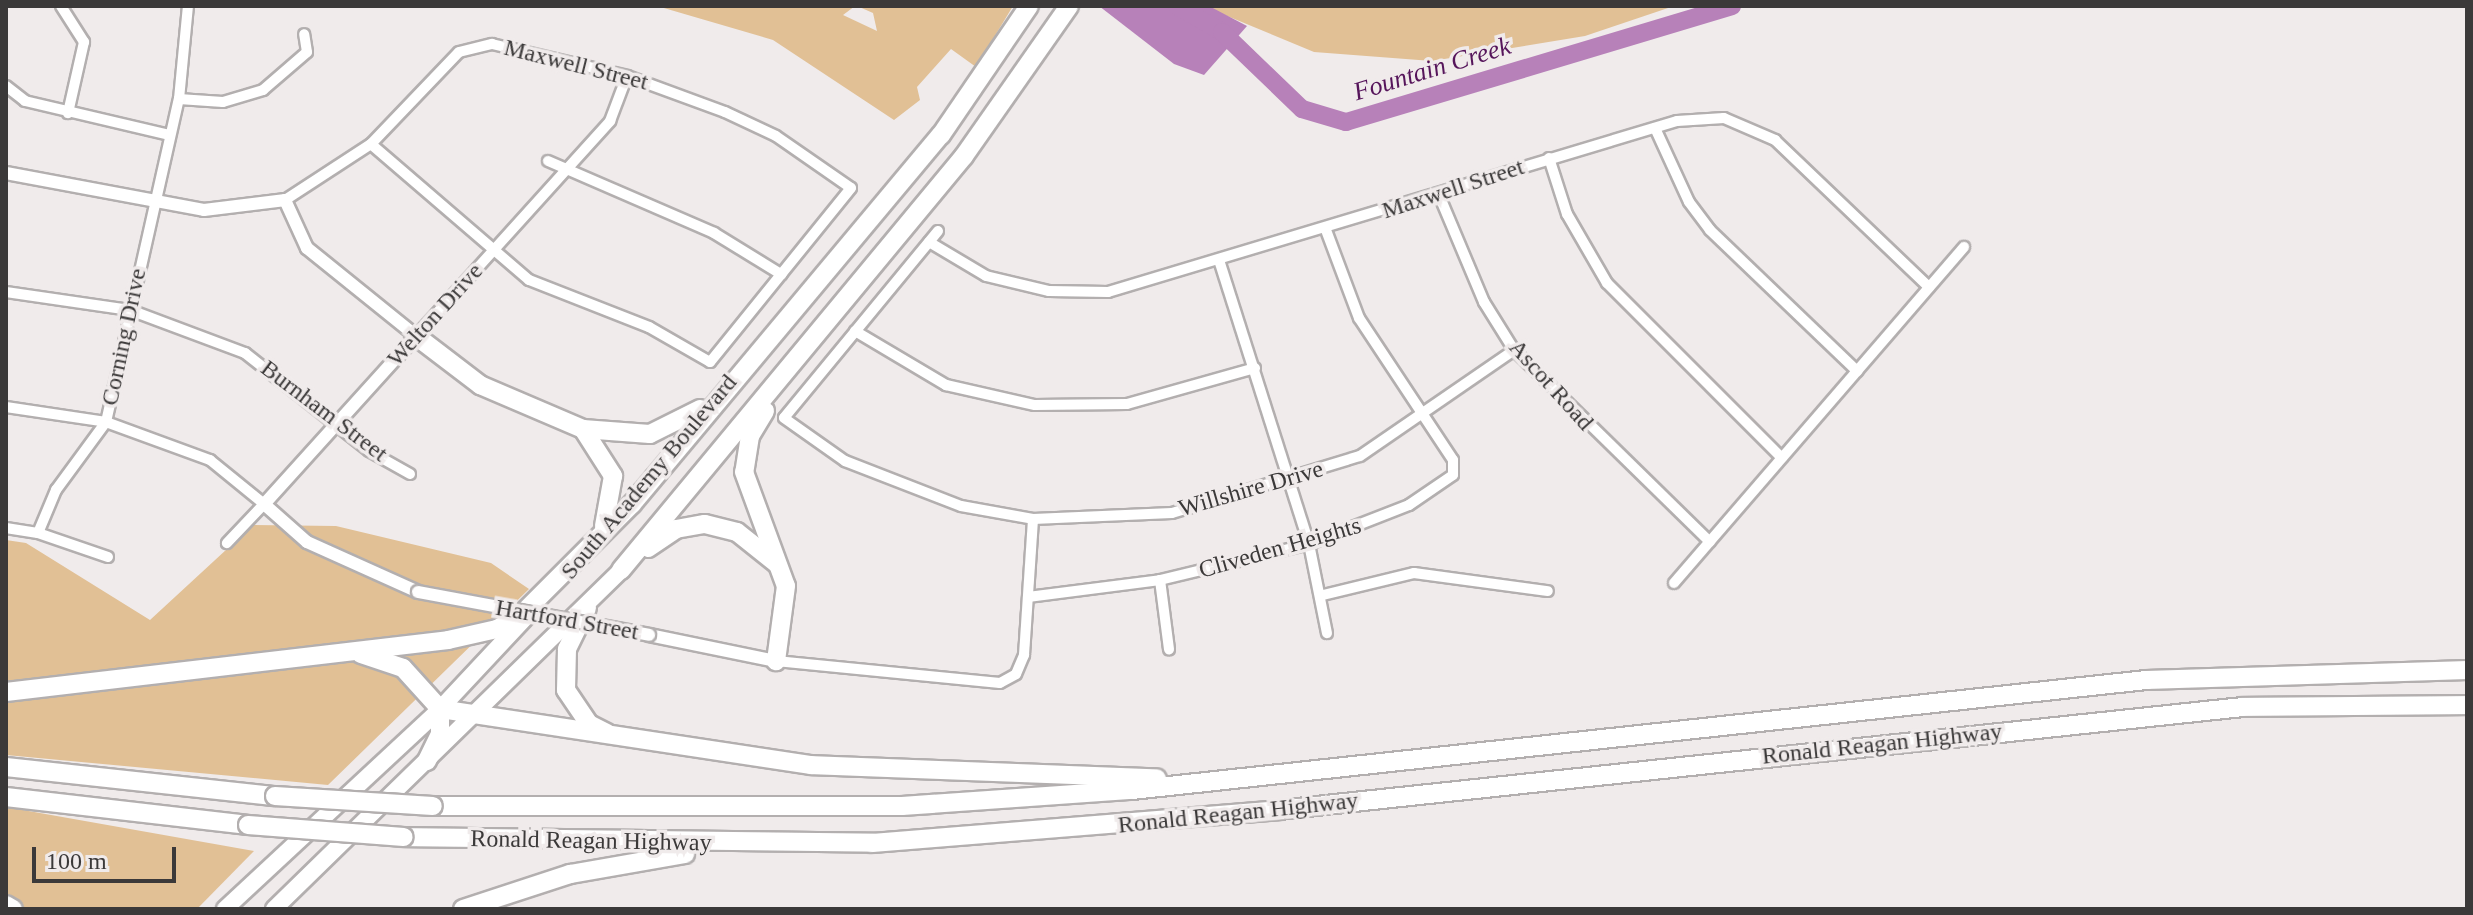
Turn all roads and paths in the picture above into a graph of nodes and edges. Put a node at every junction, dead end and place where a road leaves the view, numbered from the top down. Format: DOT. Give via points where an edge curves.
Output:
graph roads {
  1 [pos="61,6"];
  2 [pos="188,6"];
  3 [pos="1029,6"];
  4 [pos="1069,6"];
  5 [pos="304,34"];
  6 [pos="627,76"];
  7 [pos="6,86"];
  8 [pos="179,99"];
  9 [pos="68,113"];
  10 [pos="1655,128"];
  11 [pos="170,135"];
  12 [pos="371,144"];
  13 [pos="1549,158"];
  14 [pos="548,161"];
  15 [pos="566,170"];
  16 [pos="6,173"];
  17 [pos="1439,195"];
  18 [pos="153,200"];
  19 [pos="285,200"];
  20 [pos="1326,230"];
  21 [pos="938,231"];
  22 [pos="929,242"];
  23 [pos="1964,247"];
  24 [pos="491,252"];
  25 [pos="1219,260"];
  26 [pos="781,274"];
  27 [pos="1929,287"];
  28 [pos="6,292"];
  29 [pos="130,310"];
  30 [pos="855,331"];
  31 [pos="416,336"];
  32 [pos="1514,350"];
  33 [pos="795,361"];
  34 [pos="1255,368"];
  35 [pos="1857,371"];
  36 [pos="734,377"];
  37 [pos="6,407"];
  38 [pos="1421,419"];
  39 [pos="339,421"];
  40 [pos="106,422"];
  41 [pos="583,429"];
  42 [pos="1782,458"];
  43 [pos="410,474"];
  44 [pos="1288,479"];
  45 [pos="264,504"];
  46 [pos="1033,519"];
  47 [pos="6,528"];
  48 [pos="38,533"];
  49 [pos="1710,542"];
  50 [pos="227,543"];
  51 [pos="1309,544"];
  52 [pos="108,557"];
  53 [pos="780,567"];
  54 [pos="572,570"];
  55 [pos="621,570"];
  56 [pos="1160,580"];
  57 [pos="1674,583"];
  58 [pos="1548,591"];
  59 [pos="1323,595"];
  60 [pos="1028,597"];
  61 [pos="544,598"];
  62 [pos="587,608"];
  63 [pos="1327,633"];
  64 [pos="1169,649"];
  65 [pos="350,652"];
  66 [pos="776,661"];
  67 [pos="2467,670"];
  68 [pos="6,692"];
  69 [pos="2467,705"];
  70 [pos="440,709"];
  71 [pos="474,718"];
  72 [pos="616,739"];
  73 [pos="427,761"];
  74 [pos="6,767"];
  75 [pos="1199,781"];
  76 [pos="6,797"];
  77 [pos="802,843"];
  78 [pos="225,909"];
  79 [pos="274,909"];
  80 [pos="463,909"];
  1 -- 9 [label="street" via="84,42"];
  2 -- 8 [label="street, Corning Drive"];
  3 -- 36 [label="highway, South Academy Boulevard" via="994,64"];
  4 -- 33 [label="highway, South Academy Boulevard" via="1026,72"];
  5 -- 8 [label="street" via="307,52 263,90 223,102"];
  6 -- 12 [label="street, Maxwell Street" via="492,44 472,47 459,52"];
  6 -- 15 [label="street, Welton Drive" via="610,121"];
  6 -- 26 [label="street, Maxwell Street" via="776,136 848,181 851,188"];
  7 -- 9 [label="street" via="25,101"];
  8 -- 11 [label="street, Corning Drive"];
  9 -- 11 [label="street"];
  10 -- 13 [label="street, Maxwell Street"];
  10 -- 27 [label="street, Maxwell Street" via="1724,118 1762,131"];
  10 -- 35 [label="street" via="1689,202 1710,230"];
  11 -- 18 [label="street, Corning Drive"];
  12 -- 19 [label="street, Maxwell Street"];
  12 -- 24 [label="street"];
  13 -- 17 [label="street, Maxwell Street"];
  13 -- 42 [label="street" via="1567,214 1607,283"];
  14 -- 15 [label="street"];
  15 -- 24 [label="street, Welton Drive"];
  15 -- 26 [label="street" via="714,233"];
  16 -- 18 [label="street, Maxwell Street"];
  17 -- 20 [label="street, Maxwell Street"];
  17 -- 32 [label="street, Ascot Road" via="1484,302"];
  18 -- 19 [label="street, Maxwell Street" via="204,210"];
  18 -- 29 [label="street, Corning Drive"];
  19 -- 31 [label="street" via="301,241 316,257"];
  20 -- 25 [label="street, Maxwell Street"];
  20 -- 38 [label="street" via="1359,318"];
  21 -- 22 [label="street"];
  22 -- 25 [label="street, Maxwell Street" via="986,276 1049,291 1108,292"];
  22 -- 30 [label="street"];
  23 -- 27 [label="street"];
  24 -- 26 [label="street" via="529,280 649,327 710,362"];
  24 -- 31 [label="street, Welton Drive"];
  25 -- 34 [label="street"];
  27 -- 35 [label="street"];
  28 -- 29 [label="street, Burnham Street"];
  29 -- 39 [label="street, Burnham Street" via="245,353"];
  29 -- 40 [label="street, Corning Drive"];
  30 -- 34 [label="street" via="946,385 1035,405 1127,404"];
  30 -- 46 [label="street, Willshire Drive" via="784,418 845,461 911,491"];
  31 -- 39 [label="street, Welton Drive"];
  31 -- 41 [label="highway" via="480,385"];
  32 -- 38 [label="street, Willshire Drive"];
  32 -- 49 [label="street, Ascot Road"];
  33 -- 53 [label="highway" via="744,455 750,494"];
  33 -- 55 [label="highway, South Academy Boulevard"];
  34 -- 44 [label="street"];
  35 -- 42 [label="street"];
  36 -- 41 [label="highway" via="678,424 650,434"];
  36 -- 54 [label="highway, South Academy Boulevard"];
  37 -- 40 [label="street, Hartford Street"];
  38 -- 44 [label="street, Willshire Drive" via="1360,456"];
  38 -- 51 [label="street, Cliveden Heights" via="1453,460 1453,475 1409,505"];
  39 -- 43 [label="street, Burnham Street" via="369,451"];
  39 -- 45 [label="street, Welton Drive"];
  40 -- 45 [label="street, Hartford Street" via="210,460"];
  40 -- 48 [label="street, Corning Drive" via="56,490"];
  41 -- 54 [label="highway" via="605,454 615,492 608,519"];
  42 -- 49 [label="street"];
  44 -- 46 [label="street, Willshire Drive" via="1172,513"];
  44 -- 51 [label="street"];
  45 -- 50 [label="street, Welton Drive"];
  45 -- 66 [label="street, Hartford Street, bridge" via="307,542 418,592"];
  46 -- 60 [label="street, Hartford Street"];
  47 -- 48 [label="street"];
  48 -- 52 [label="street"];
  49 -- 57 [label="street"];
  51 -- 56 [label="street, Cliveden Heights"];
  51 -- 59 [label="street"];
  53 -- 55 [label="highway" via="737,532 705,524 676,529"];
  53 -- 66 [label="highway" via="787,611"];
  54 -- 61 [label="highway, South Academy Boulevard"];
  55 -- 62 [label="highway, South Academy Boulevard"];
  56 -- 60 [label="street, Cliveden Heights"];
  56 -- 64 [label="street"];
  58 -- 59 [label="street" via="1414,573"];
  59 -- 63 [label="street"];
  60 -- 66 [label="street, Hartford Street" via="1024,655 1016,674 1000,683"];
  61 -- 65 [label="highway" via="479,635"];
  61 -- 70 [label="highway, South Academy Boulevard"];
  62 -- 71 [label="highway, South Academy Boulevard"];
  62 -- 72 [label="highway" via="567,649 566,690 589,724"];
  65 -- 68 [label="highway"];
  65 -- 70 [label="highway" via="403,668"];
  67 -- 75 [label="highway, Ronald Reagan Highway" via="2147,680"];
  69 -- 77 [label="highway, Ronald Reagan Highway" via="2242,707 1103,827"];
  70 -- 71 [label="highway"];
  70 -- 73 [label="highway" via="440,734"];
  70 -- 78 [label="highway, South Academy Boulevard"];
  71 -- 72 [label="highway"];
  71 -- 73 [label="highway, South Academy Boulevard"];
  72 -- 75 [label="highway" via="811,765"];
  73 -- 79 [label="highway, South Academy Boulevard"];
  74 -- 75 [label="highway, Ronald Reagan Highway, bridge" via="275,796 433,806 862,808"];
  76 -- 77 [label="highway, Ronald Reagan Highway, bridge" via="404,837"];
  77 -- 80 [label="highway" via="614,863"];
}
